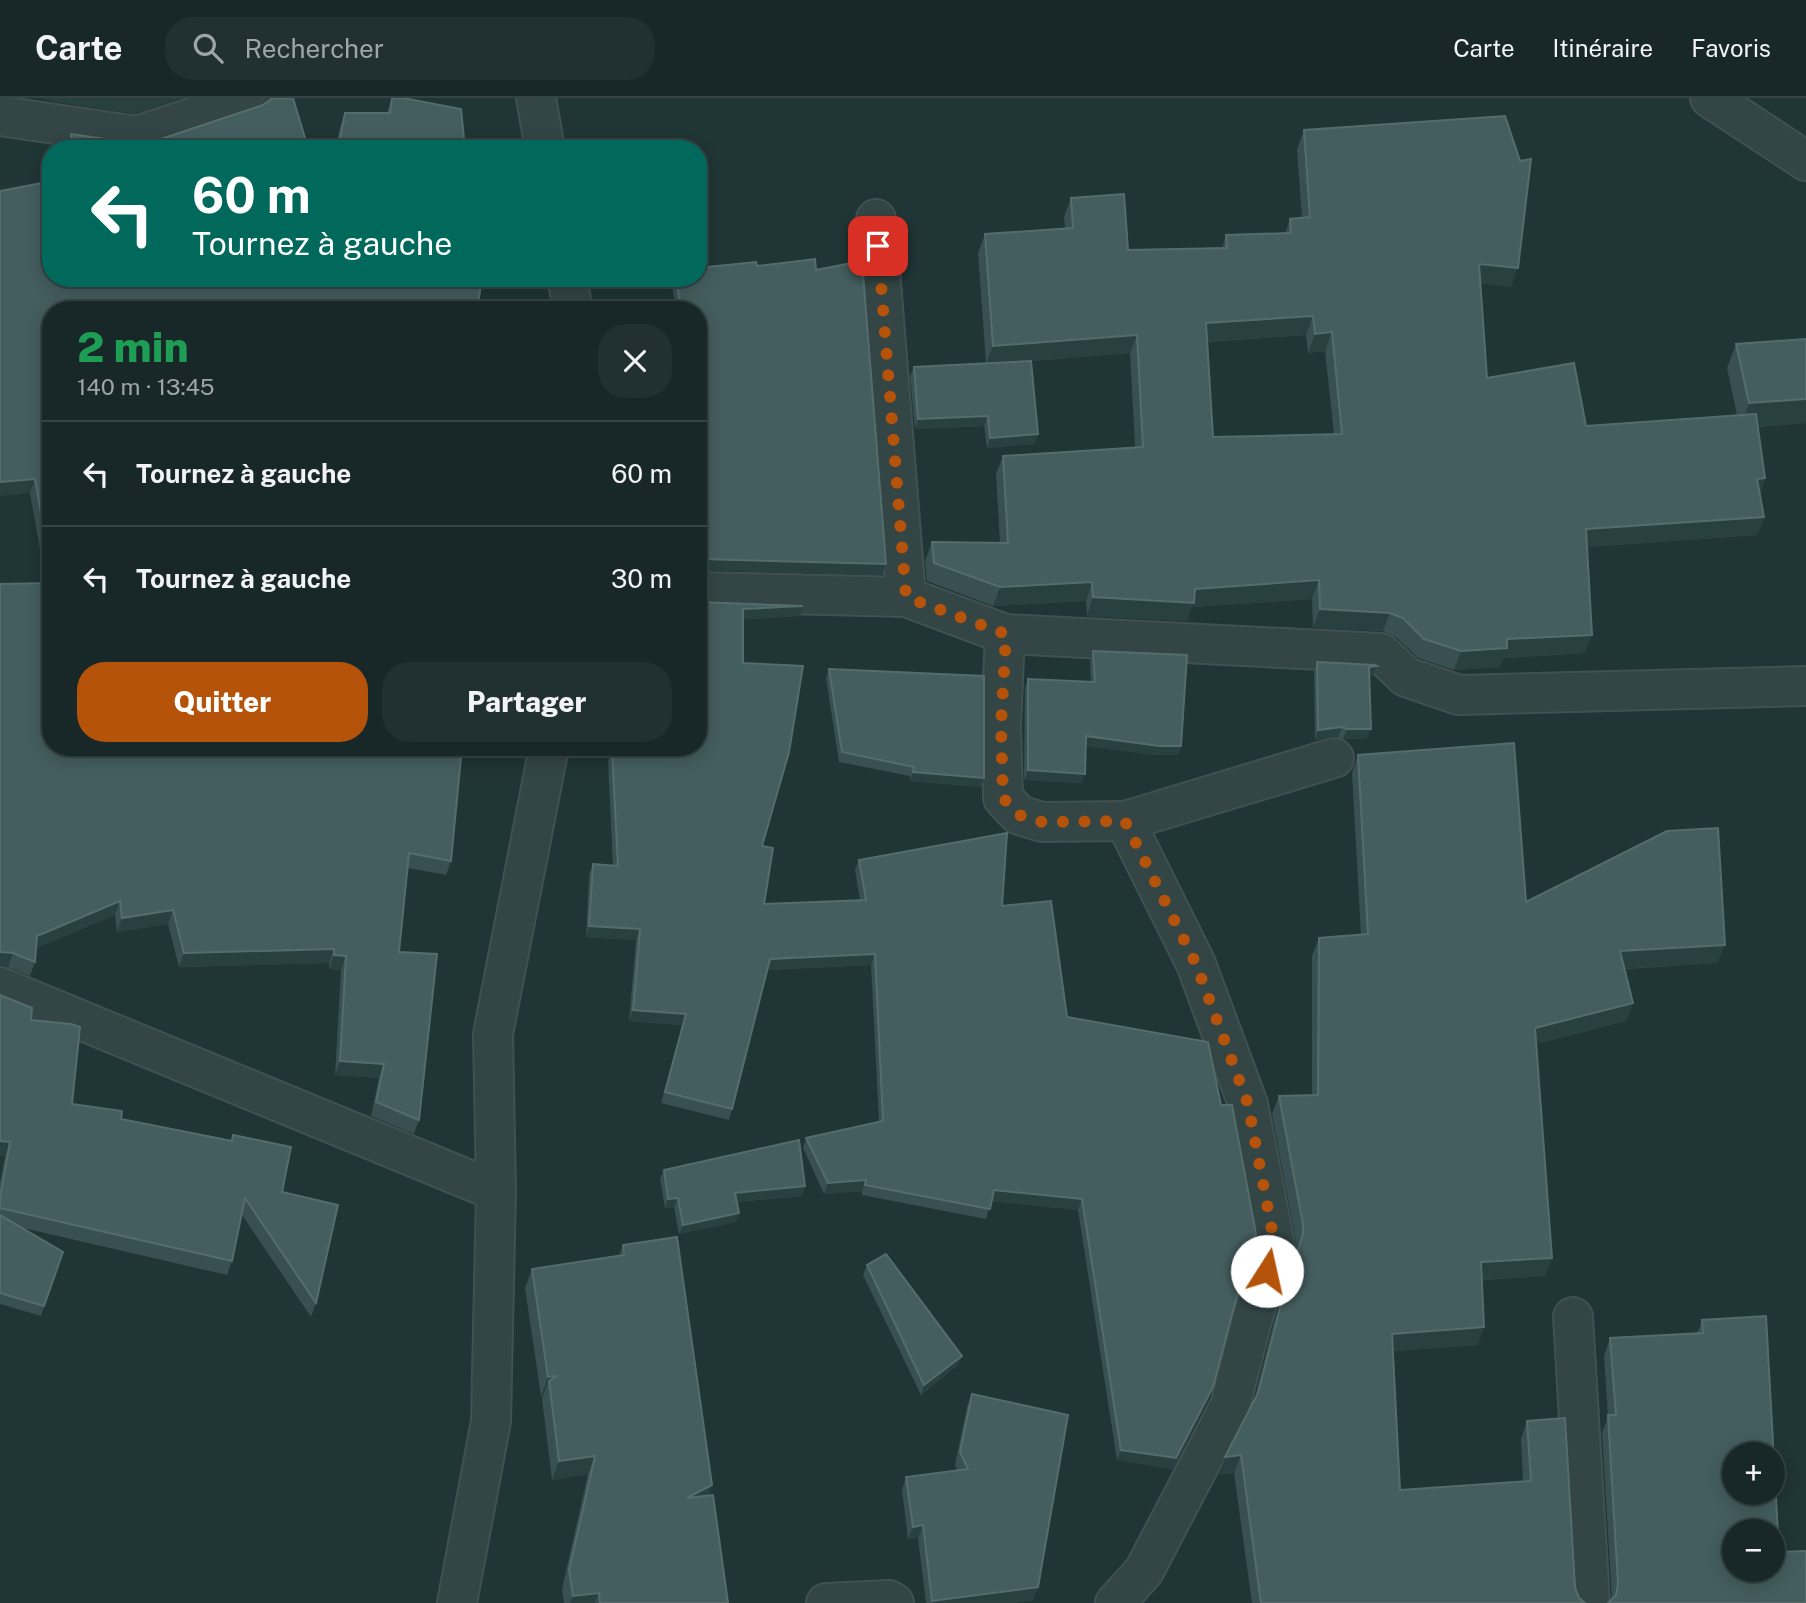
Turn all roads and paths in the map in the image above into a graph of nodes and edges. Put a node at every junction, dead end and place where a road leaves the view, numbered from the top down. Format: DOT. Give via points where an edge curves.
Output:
graph roads {
  1 [pos="251,98"];
  2 [pos="536,98"];
  3 [pos="1710,98"];
  4 [pos="0,116"];
  5 [pos="543,140"];
  6 [pos="1806,161"];
  7 [pos="876,219"];
  8 [pos="707,592"];
  9 [pos="906,597"];
  10 [pos="1006,634"];
  11 [pos="1806,686"];
  12 [pos="547,756"];
  13 [pos="1334,758"];
  14 [pos="1125,821"];
  15 [pos="0,987"];
  16 [pos="496,1191"];
  17 [pos="1573,1317"];
  18 [pos="457,1603"];
  19 [pos="826,1603"];
  20 [pos="894,1603"];
  21 [pos="1115,1603"];
  22 [pos="1590,1603"];
  1 -- 4 [label="street" via="137,136"];
  2 -- 5 [label="street"];
  3 -- 6 [label="street"];
  7 -- 9 [label="street"];
  8 -- 9 [label="street"];
  9 -- 10 [label="street"];
  10 -- 11 [label="street" via="1381,653 1406,677 1459,695"];
  10 -- 14 [label="street" via="1003,798 1019,815 1042,822"];
  12 -- 16 [label="street" via="493,1034"];
  13 -- 14 [label="street"];
  14 -- 21 [label="street" via="1196,964 1248,1104 1275,1246 1230,1406 1144,1571"];
  15 -- 16 [label="street"];
  16 -- 18 [label="street" via="491,1421"];
  17 -- 22 [label="street"];
  19 -- 20 [label="street"];
}
